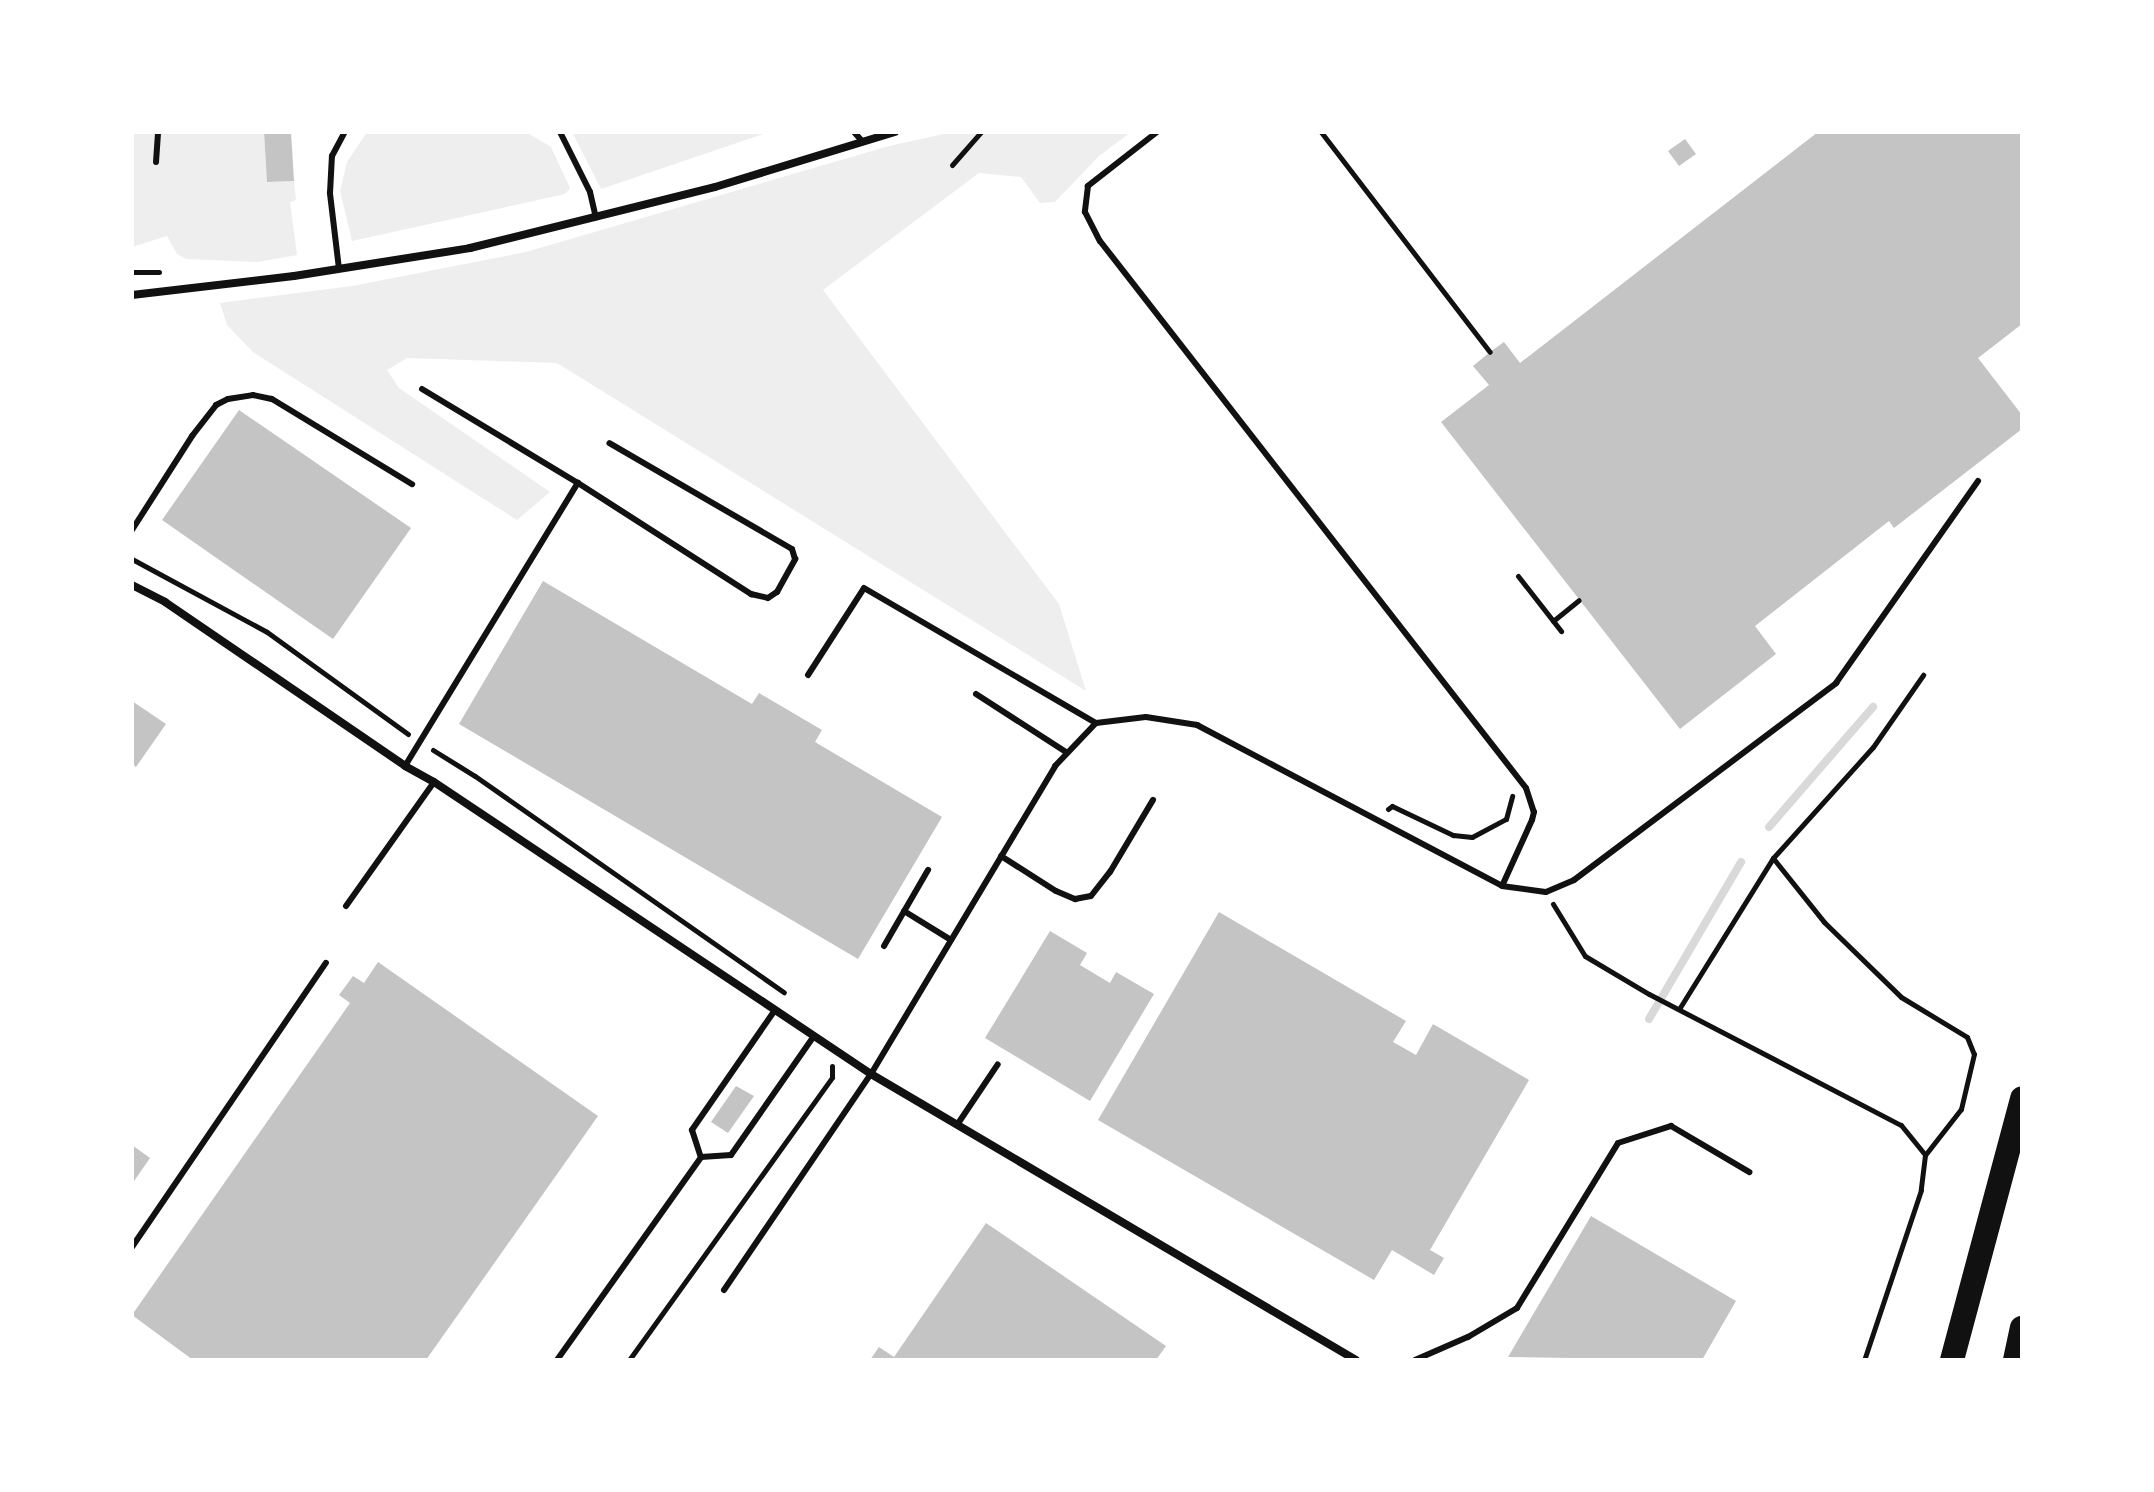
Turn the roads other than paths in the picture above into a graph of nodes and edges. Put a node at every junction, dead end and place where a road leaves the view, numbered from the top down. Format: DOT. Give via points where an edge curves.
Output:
graph roads {
  1 [pos="158,132"];
  2 [pos="345,132"];
  3 [pos="560,132"];
  4 [pos="854,132"];
  5 [pos="895,132"];
  6 [pos="1157,132"];
  7 [pos="862,141"];
  8 [pos="156,162"];
  9 [pos="596,217"];
  10 [pos="339,269"];
  11 [pos="132,295"];
  12 [pos="422,389"];
  13 [pos="609,443"];
  14 [pos="1978,481"];
  15 [pos="578,483"];
  16 [pos="412,484"];
  17 [pos="132,530"];
  18 [pos="132,585"];
  19 [pos="808,675"];
  20 [pos="976,694"];
  21 [pos="1096,723"];
  22 [pos="1066,752"];
  23 [pos="405,766"];
  24 [pos="434,782"];
  25 [pos="1153,800"];
  26 [pos="1001,856"];
  27 [pos="928,870"];
  28 [pos="1502,886"];
  29 [pos="346,906"];
  30 [pos="904,911"];
  31 [pos="951,940"];
  32 [pos="884,946"];
  33 [pos="326,963"];
  34 [pos="775,1010"];
  35 [pos="814,1036"];
  36 [pos="998,1064"];
  37 [pos="871,1074"];
  38 [pos="2022,1098"];
  39 [pos="957,1125"];
  40 [pos="701,1157"];
  41 [pos="1749,1172"];
  42 [pos="132,1247"];
  43 [pos="724,1290"];
  44 [pos="2022,1328"];
  45 [pos="557,1360"];
  46 [pos="1356,1360"];
  47 [pos="1415,1360"];
  48 [pos="1952,1360"];
  49 [pos="2015,1360"];
  1 -- 8 [label="lane"];
  2 -- 10 [label="lane" via="332,156 330,193"];
  3 -- 9 [label="lane" via="590,192"];
  4 -- 7 [label="lane"];
  5 -- 7 [label="street"];
  6 -- 28 [label="lane" via="1088,186 1085,212 1100,241 1526,788 1534,812"];
  7 -- 9 [label="street"];
  9 -- 10 [label="street" via="470,248"];
  10 -- 11 [label="street"];
  12 -- 15 [label="lane"];
  13 -- 15 [label="lane" via="792,549 795,559 777,592 768,598 751,594"];
  14 -- 28 [label="lane" via="1836,683 1574,880 1546,892"];
  15 -- 23 [label="lane"];
  16 -- 17 [label="lane" via="272,399 228,399 216,405 192,436"];
  18 -- 23 [label="street" via="165,602"];
  19 -- 21 [label="lane" via="864,588"];
  20 -- 22 [label="lane"];
  21 -- 22 [label="lane"];
  21 -- 28 [label="lane" via="1146,717 1197,725"];
  22 -- 26 [label="lane"];
  23 -- 24 [label="street"];
  24 -- 29 [label="lane"];
  24 -- 34 [label="street"];
  25 -- 26 [label="lane" via="1091,896 1075,899 1056,891"];
  26 -- 31 [label="lane"];
  27 -- 30 [label="lane"];
  30 -- 31 [label="lane"];
  30 -- 32 [label="lane"];
  31 -- 37 [label="lane"];
  33 -- 42 [label="lane"];
  34 -- 35 [label="street"];
  34 -- 40 [label="lane" via="692,1130"];
  35 -- 37 [label="street"];
  35 -- 40 [label="lane" via="731,1155"];
  36 -- 39 [label="lane"];
  37 -- 39 [label="street"];
  37 -- 43 [label="lane"];
  38 -- 48 [label="highway"];
  39 -- 46 [label="street"];
  40 -- 45 [label="lane"];
  41 -- 47 [label="lane" via="1671,1126 1618,1143 1517,1308"];
  44 -- 49 [label="highway"];
}
